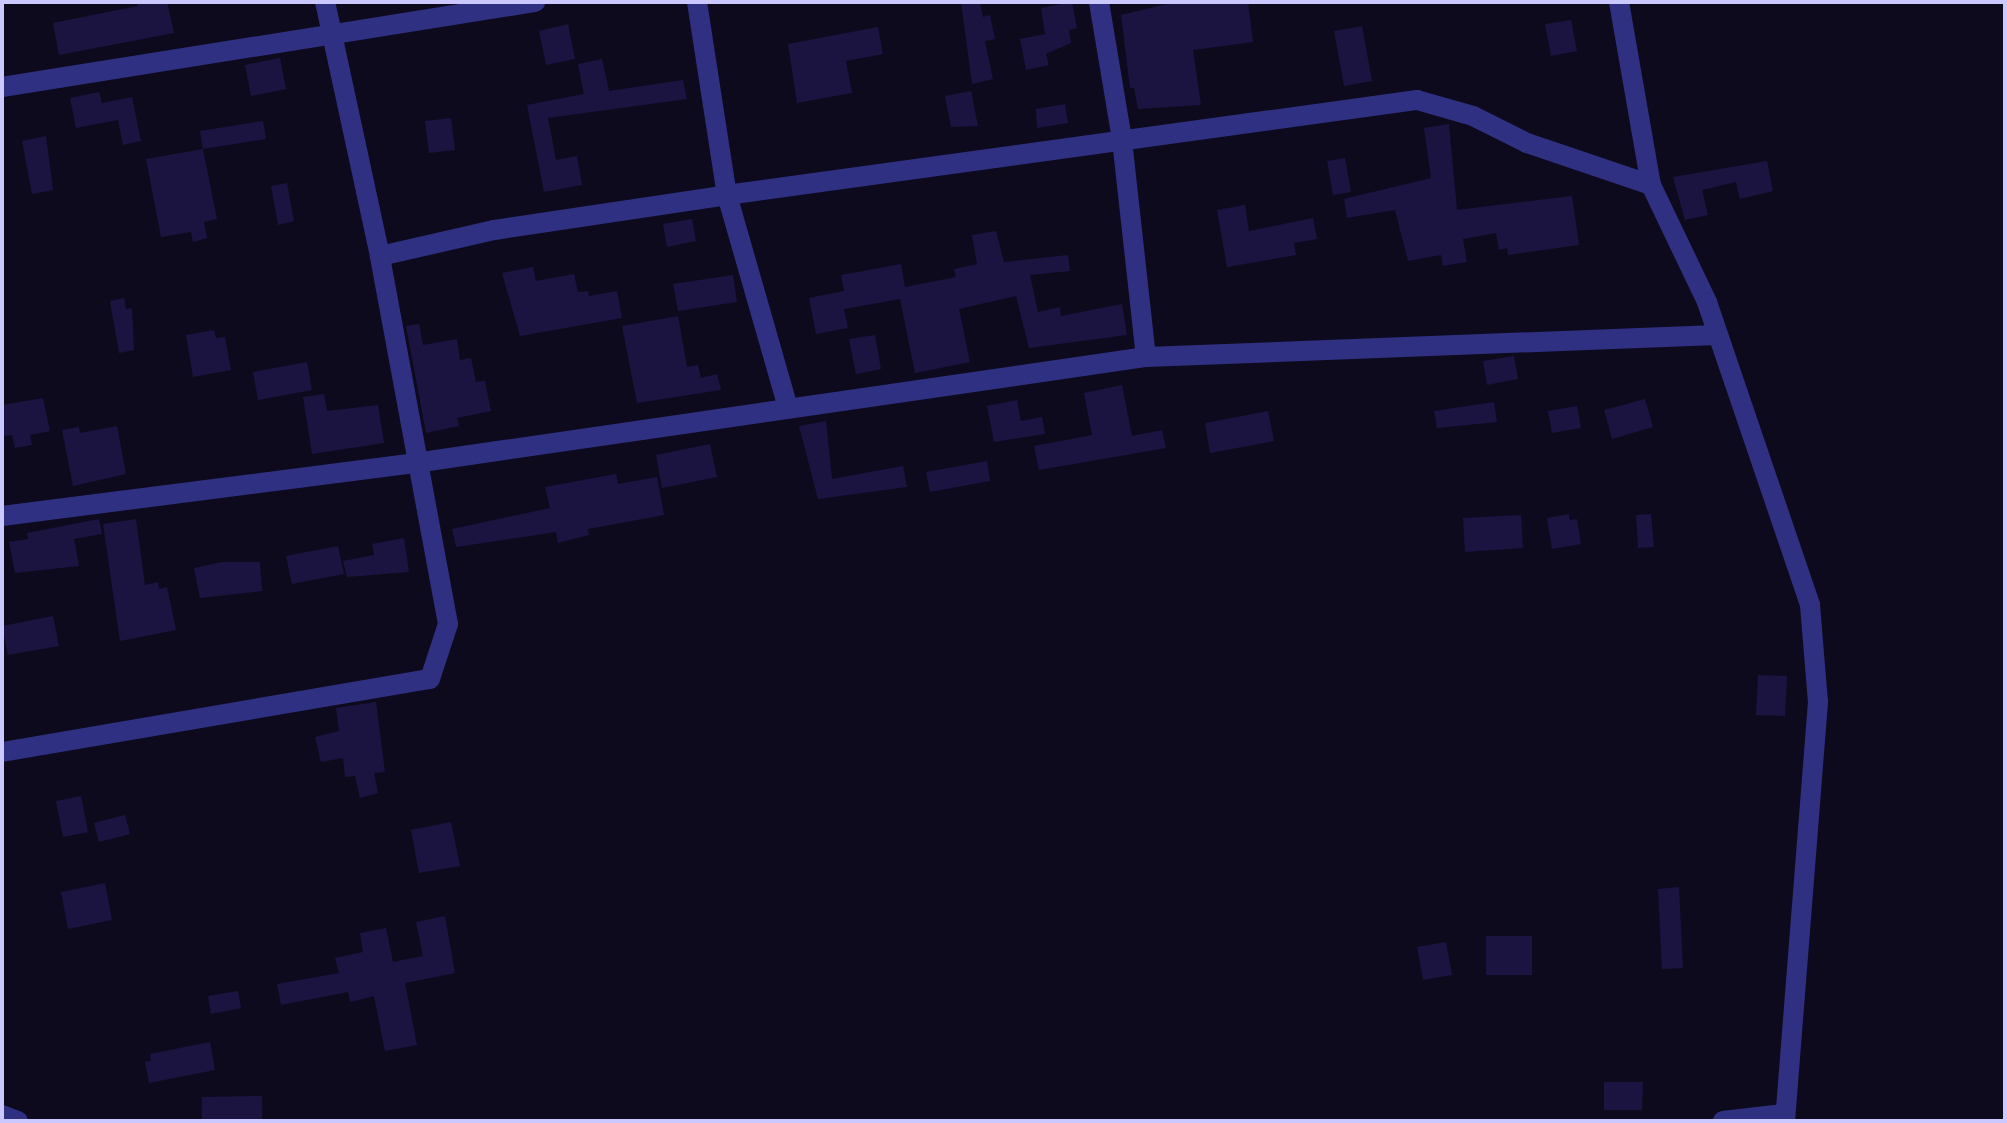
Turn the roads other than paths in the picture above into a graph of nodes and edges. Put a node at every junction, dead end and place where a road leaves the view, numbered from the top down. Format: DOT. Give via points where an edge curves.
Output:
graph roads {
  1 [pos="325,2"];
  2 [pos="535,2"];
  3 [pos="697,2"];
  4 [pos="1099,2"];
  5 [pos="1619,2"];
  6 [pos="331,32"];
  7 [pos="2,87"];
  8 [pos="1122,140"];
  9 [pos="1651,185"];
  10 [pos="727,195"];
  11 [pos="380,256"];
  12 [pos="1717,335"];
  13 [pos="1146,357"];
  14 [pos="788,408"];
  15 [pos="415,463"];
  16 [pos="2,516"];
  17 [pos="3,745"];
  18 [pos="2,1115"];
  19 [pos="1784,1118"];
  20 [pos="18,1121"];
  21 [pos="1723,1121"];
  1 -- 6 [label="street"];
  2 -- 6 [label="street"];
  3 -- 10 [label="street"];
  4 -- 8 [label="street"];
  5 -- 9 [label="street"];
  6 -- 7 [label="street"];
  6 -- 11 [label="street"];
  8 -- 9 [label="street" via="1417,100 1473,116 1527,143"];
  8 -- 10 [label="street"];
  8 -- 13 [label="street"];
  9 -- 12 [label="street"];
  10 -- 11 [label="street" via="494,230"];
  10 -- 14 [label="street"];
  11 -- 15 [label="street"];
  12 -- 13 [label="street"];
  12 -- 19 [label="street" via="1810,605 1818,702"];
  13 -- 14 [label="street"];
  14 -- 15 [label="street"];
  15 -- 16 [label="street"];
  15 -- 17 [label="street" via="448,624 430,679"];
  18 -- 20 [label="street"];
  19 -- 21 [label="street"];
}
